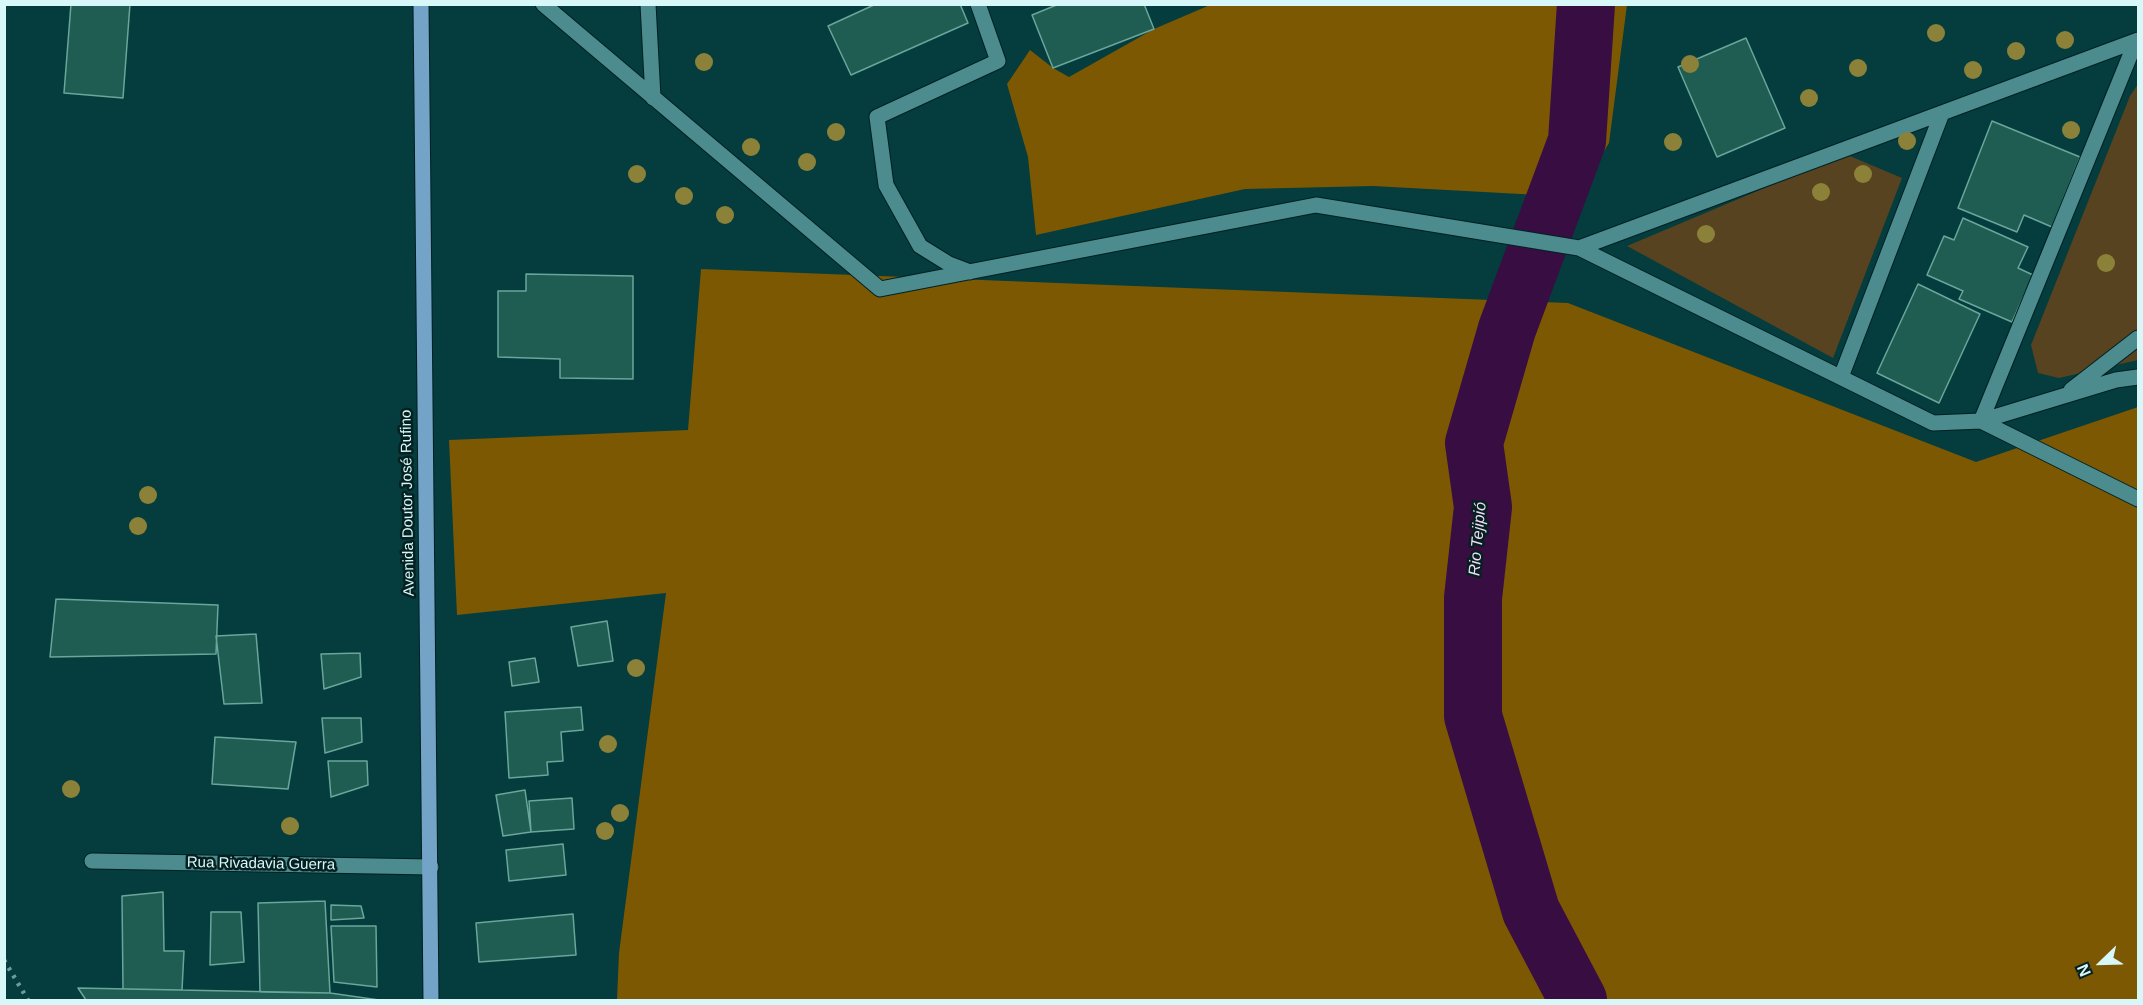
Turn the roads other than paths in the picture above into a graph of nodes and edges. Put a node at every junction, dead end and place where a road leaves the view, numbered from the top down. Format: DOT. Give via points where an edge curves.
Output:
graph roads {
  1 [pos="421,4"];
  2 [pos="543,4"];
  3 [pos="648,4"];
  4 [pos="978,4"];
  5 [pos="2137,40"];
  6 [pos="653,98"];
  7 [pos="1942,113"];
  8 [pos="1578,248"];
  9 [pos="970,272"];
  10 [pos="2139,338"];
  11 [pos="1841,377"];
  12 [pos="2139,377"];
  13 [pos="2064,395"];
  14 [pos="1981,421"];
  15 [pos="2139,499"];
  16 [pos="92,861"];
  17 [pos="431,867"];
  18 [pos="430,1000"];
  1 -- 17 [label="main road, Avenida Doutor José Rufino"];
  2 -- 6 [label="street"];
  3 -- 6 [label="street"];
  4 -- 9 [label="street" via="998,61 877,117 886,185 920,246"];
  5 -- 7 [label="street"];
  5 -- 14 [label="street"];
  6 -- 9 [label="street" via="880,289"];
  7 -- 8 [label="street"];
  7 -- 11 [label="street"];
  8 -- 9 [label="street" via="1316,206"];
  8 -- 11 [label="street"];
  10 -- 13 [label="street"];
  11 -- 14 [label="street" via="1933,423"];
  12 -- 13 [label="street"];
  13 -- 14 [label="street"];
  14 -- 15 [label="street"];
  16 -- 17 [label="street, Rua Rivadavia Guerra"];
  17 -- 18 [label="main road, Avenida Doutor José Rufino"];
}
